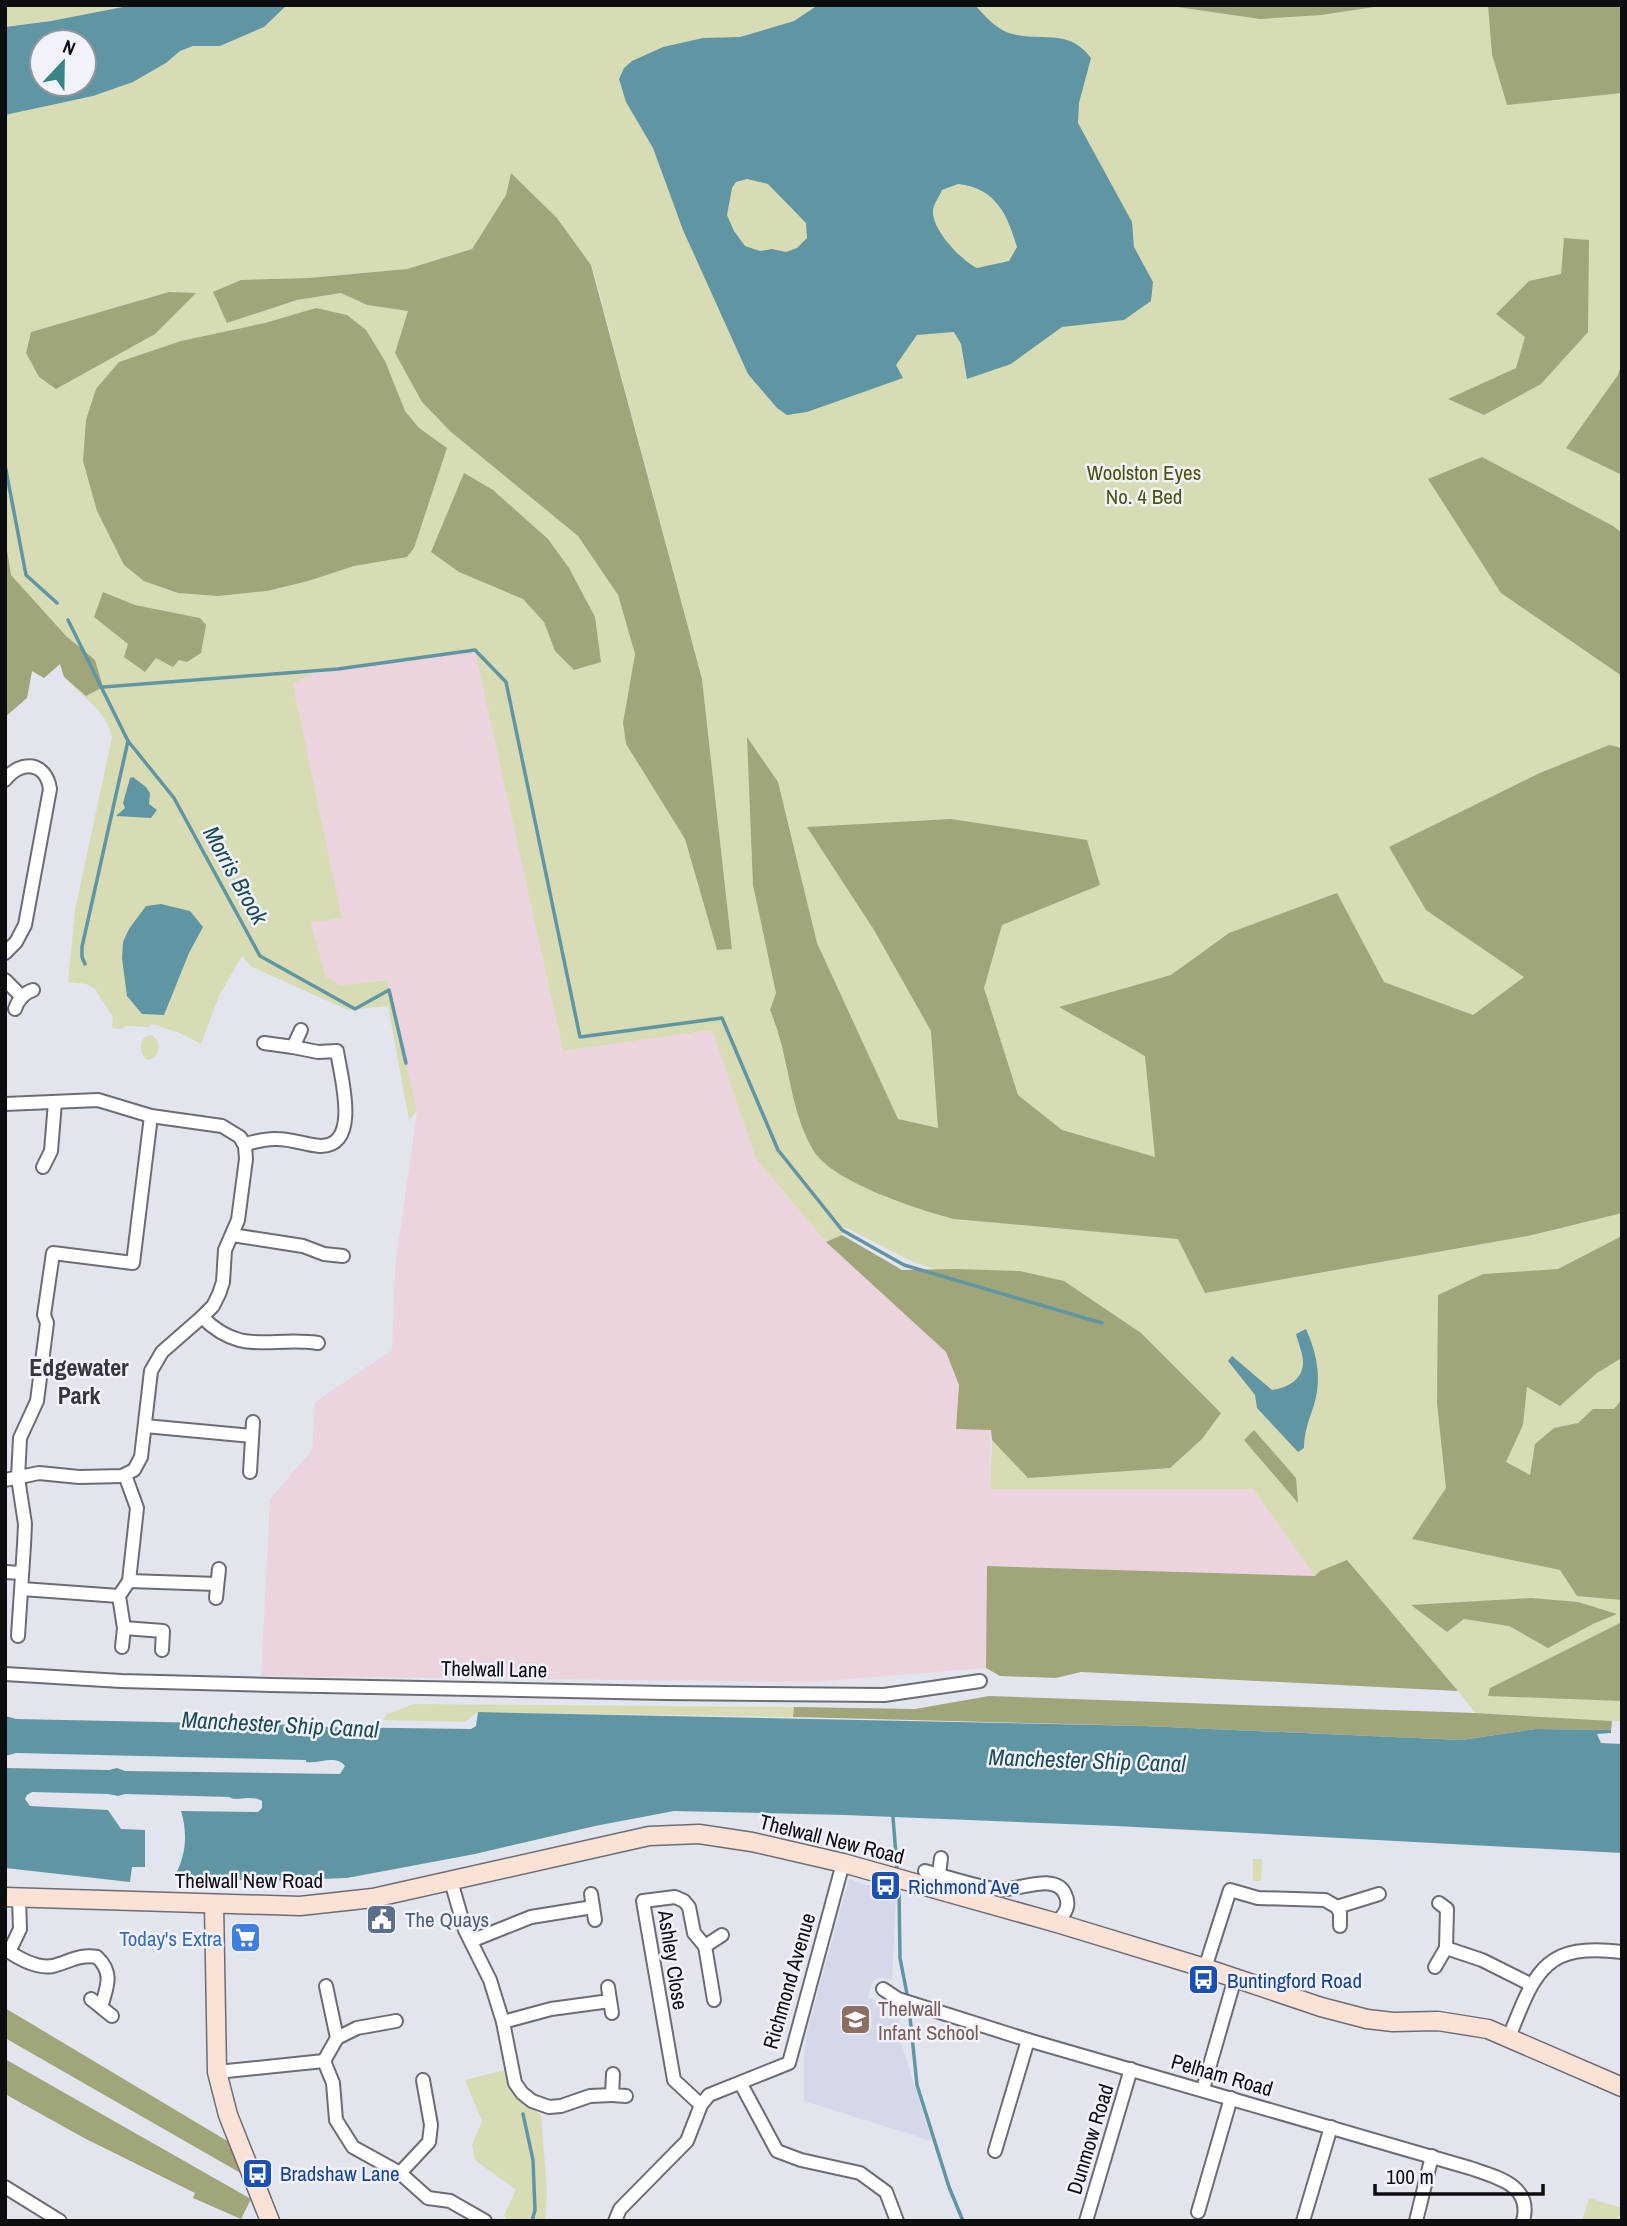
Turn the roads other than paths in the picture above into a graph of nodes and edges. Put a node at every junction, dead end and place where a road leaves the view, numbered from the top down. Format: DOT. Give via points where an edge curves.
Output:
graph roads {
  1 [pos="5,780"];
  2 [pos="5,953"];
  3 [pos="5,980"];
  4 [pos="15,1009"];
  5 [pos="301,1030"];
  6 [pos="264,1044"];
  7 [pos="293,1047"];
  8 [pos="55,1102"];
  9 [pos="5,1104"];
  10 [pos="151,1116"];
  11 [pos="245,1144"];
  12 [pos="43,1167"];
  13 [pos="232,1235"];
  14 [pos="343,1256"];
  15 [pos="202,1317"];
  16 [pos="318,1343"];
  17 [pos="145,1426"];
  18 [pos="250,1472"];
  19 [pos="125,1475"];
  20 [pos="11,1479"];
  21 [pos="219,1569"];
  22 [pos="5,1572"];
  23 [pos="22,1573"];
  24 [pos="129,1581"];
  25 [pos="217,1584"];
  26 [pos="22,1589"];
  27 [pos="120,1597"];
  28 [pos="216,1598"];
  29 [pos="12,1622"];
  30 [pos="124,1628"];
  31 [pos="18,1636"];
  32 [pos="122,1647"];
  33 [pos="162,1650"];
  34 [pos="5,1674"];
  35 [pos="980,1681"];
  36 [pos="941,1858"];
  37 [pos="843,1863"];
  38 [pos="925,1871"];
  39 [pos="939,1874"];
  40 [pos="1234,1877"];
  41 [pos="451,1881"];
  42 [pos="1230,1891"];
  43 [pos="1379,1894"];
  44 [pos="12,1898"];
  45 [pos="214,1904"];
  46 [pos="1448,1906"];
  47 [pos="593,1907"];
  48 [pos="1337,1907"];
  49 [pos="1057,1923"];
  50 [pos="1340,1926"];
  51 [pos="722,1935"];
  52 [pos="471,1941"];
  53 [pos="705,1946"];
  54 [pos="1446,1948"];
  55 [pos="7,1950"];
  56 [pos="1622,1952"];
  57 [pos="1435,1967"];
  58 [pos="1205,1968"];
  59 [pos="1235,1978"];
  60 [pos="1530,1984"];
  61 [pos="326,1986"];
  62 [pos="883,1989"];
  63 [pos="610,2000"];
  64 [pos="714,2000"];
  65 [pos="112,2016"];
  66 [pos="396,2021"];
  67 [pos="503,2022"];
  68 [pos="1509,2037"];
  69 [pos="337,2038"];
  70 [pos="1028,2040"];
  71 [pos="324,2061"];
  72 [pos="1131,2069"];
  73 [pos="217,2072"];
  74 [pos="613,2074"];
  75 [pos="423,2080"];
  76 [pos="741,2084"];
  77 [pos="1622,2087"];
  78 [pos="1203,2090"];
  79 [pos="612,2095"];
  80 [pos="626,2096"];
  81 [pos="1231,2098"];
  82 [pos="701,2105"];
  83 [pos="1331,2127"];
  84 [pos="995,2151"];
  85 [pos="1432,2156"];
  86 [pos="401,2173"];
  87 [pos="5,2187"];
  88 [pos="1198,2212"];
  89 [pos="60,2221"];
  90 [pos="270,2221"];
  91 [pos="485,2221"];
  92 [pos="615,2221"];
  93 [pos="897,2221"];
  94 [pos="1086,2221"];
  95 [pos="1303,2221"];
  96 [pos="1416,2221"];
  97 [pos="1523,2221"];
  1 -- 2 [label="street" via="12,771 28,766 43,772 50,789 25,925"];
  3 -- 4 [label="street" via="28,994"];
  5 -- 7 [label="street"];
  6 -- 7 [label="street"];
  7 -- 11 [label="street" via="337,1051 345,1127 337,1140 324,1146 280,1139"];
  8 -- 9 [label="street"];
  8 -- 10 [label="street" via="98,1100"];
  8 -- 12 [label="street" via="51,1151"];
  10 -- 11 [label="street" via="222,1126"];
  10 -- 20 [label="street" via="133,1263 52,1253 37,1401 20,1438"];
  11 -- 13 [label="street" via="238,1220"];
  13 -- 14 [label="street"];
  13 -- 15 [label="street" via="225,1250 219,1294"];
  15 -- 16 [label="street" via="229,1338 250,1343"];
  15 -- 17 [label="street" via="156,1361 148,1380"];
  17 -- 18 [label="street" via="253,1429"];
  17 -- 19 [label="street" via="141,1457"];
  19 -- 20 [label="street" via="39,1473"];
  19 -- 24 [label="street" via="137,1508"];
  20 -- 23 [label="street" via="25,1524"];
  21 -- 25 [label="street"];
  22 -- 23 [label="street"];
  23 -- 26 [label="street"];
  24 -- 25 [label="street"];
  24 -- 27 [label="street"];
  25 -- 28 [label="street"];
  26 -- 27 [label="street"];
  26 -- 29 [label="street"];
  27 -- 30 [label="street"];
  29 -- 31 [label="street"];
  30 -- 32 [label="street"];
  30 -- 33 [label="street" via="163,1631"];
  34 -- 35 [label="street, Thelwall Lane" via="244,1684 884,1695"];
  36 -- 39 [label="street"];
  37 -- 41 [label="main road, Thelwall New Road" via="752,1842 670,1833"];
  37 -- 49 [label="main road, Thelwall New Road"];
  37 -- 76 [label="street, Richmond Avenue" via="789,2063"];
  38 -- 39 [label="street"];
  39 -- 49 [label="street" via="996,1889 1054,1883 1068,1899 1067,1911"];
  40 -- 42 [label="street"];
  41 -- 45 [label="main road, Thelwall New Road" via="337,1903"];
  41 -- 52 [label="street"];
  42 -- 48 [label="street" via="1258,1898 1325,1900"];
  42 -- 58 [label="street"];
  43 -- 48 [label="street"];
  44 -- 45 [label="main road, Thelwall New Road"];
  44 -- 55 [label="street" via="20,1929"];
  45 -- 73 [label="main road"];
  46 -- 54 [label="street"];
  47 -- 52 [label="street" via="531,1917"];
  48 -- 50 [label="street"];
  49 -- 58 [label="main road, Thelwall New Road"];
  51 -- 53 [label="street, Ashley Close"];
  52 -- 67 [label="street"];
  53 -- 64 [label="street, Ashley Close"];
  53 -- 82 [label="street, Ashley Close" via="694,1933 684,1901 675,1897 643,1901 674,2080"];
  54 -- 57 [label="street"];
  54 -- 60 [label="street"];
  55 -- 65 [label="street" via="47,1966 75,1957 97,1957 105,1965 109,1983 96,2003"];
  56 -- 60 [label="street" via="1574,1952 1545,1967"];
  58 -- 59 [label="main road, Thelwall New Road"];
  59 -- 68 [label="main road, Thelwall New Road" via="1367,2019 1465,2024"];
  59 -- 78 [label="street"];
  60 -- 68 [label="street"];
  61 -- 69 [label="street"];
  62 -- 70 [label="street, Pelham Road" via="901,2000"];
  63 -- 67 [label="street"];
  66 -- 69 [label="street" via="357,2028"];
  67 -- 79 [label="street" via="515,2083 532,2101 549,2107"];
  68 -- 77 [label="main road, Thelwall New Road"];
  69 -- 71 [label="street"];
  70 -- 72 [label="street, Pelham Road"];
  70 -- 84 [label="street"];
  71 -- 73 [label="street"];
  71 -- 86 [label="street" via="333,2083 336,2120 353,2147"];
  72 -- 78 [label="street, Pelham Road"];
  72 -- 94 [label="street, Dunmow Road"];
  73 -- 90 [label="main road" via="228,2115"];
  74 -- 79 [label="street"];
  75 -- 86 [label="street" via="431,2125 429,2142"];
  76 -- 82 [label="street, Richmond Avenue" via="709,2095"];
  76 -- 93 [label="street" via="777,2151 860,2173 886,2192"];
  78 -- 81 [label="street, Pelham Road"];
  79 -- 80 [label="street"];
  81 -- 83 [label="street, Pelham Road"];
  81 -- 88 [label="street"];
  82 -- 92 [label="street" via="687,2141 620,2210"];
  83 -- 85 [label="street, Pelham Road"];
  83 -- 95 [label="street"];
  85 -- 96 [label="street"];
  85 -- 97 [label="street, Pelham Road" via="1514,2185 1525,2203"];
  86 -- 91 [label="street" via="428,2198 450,2202"];
  87 -- 89 [label="street"];
}
